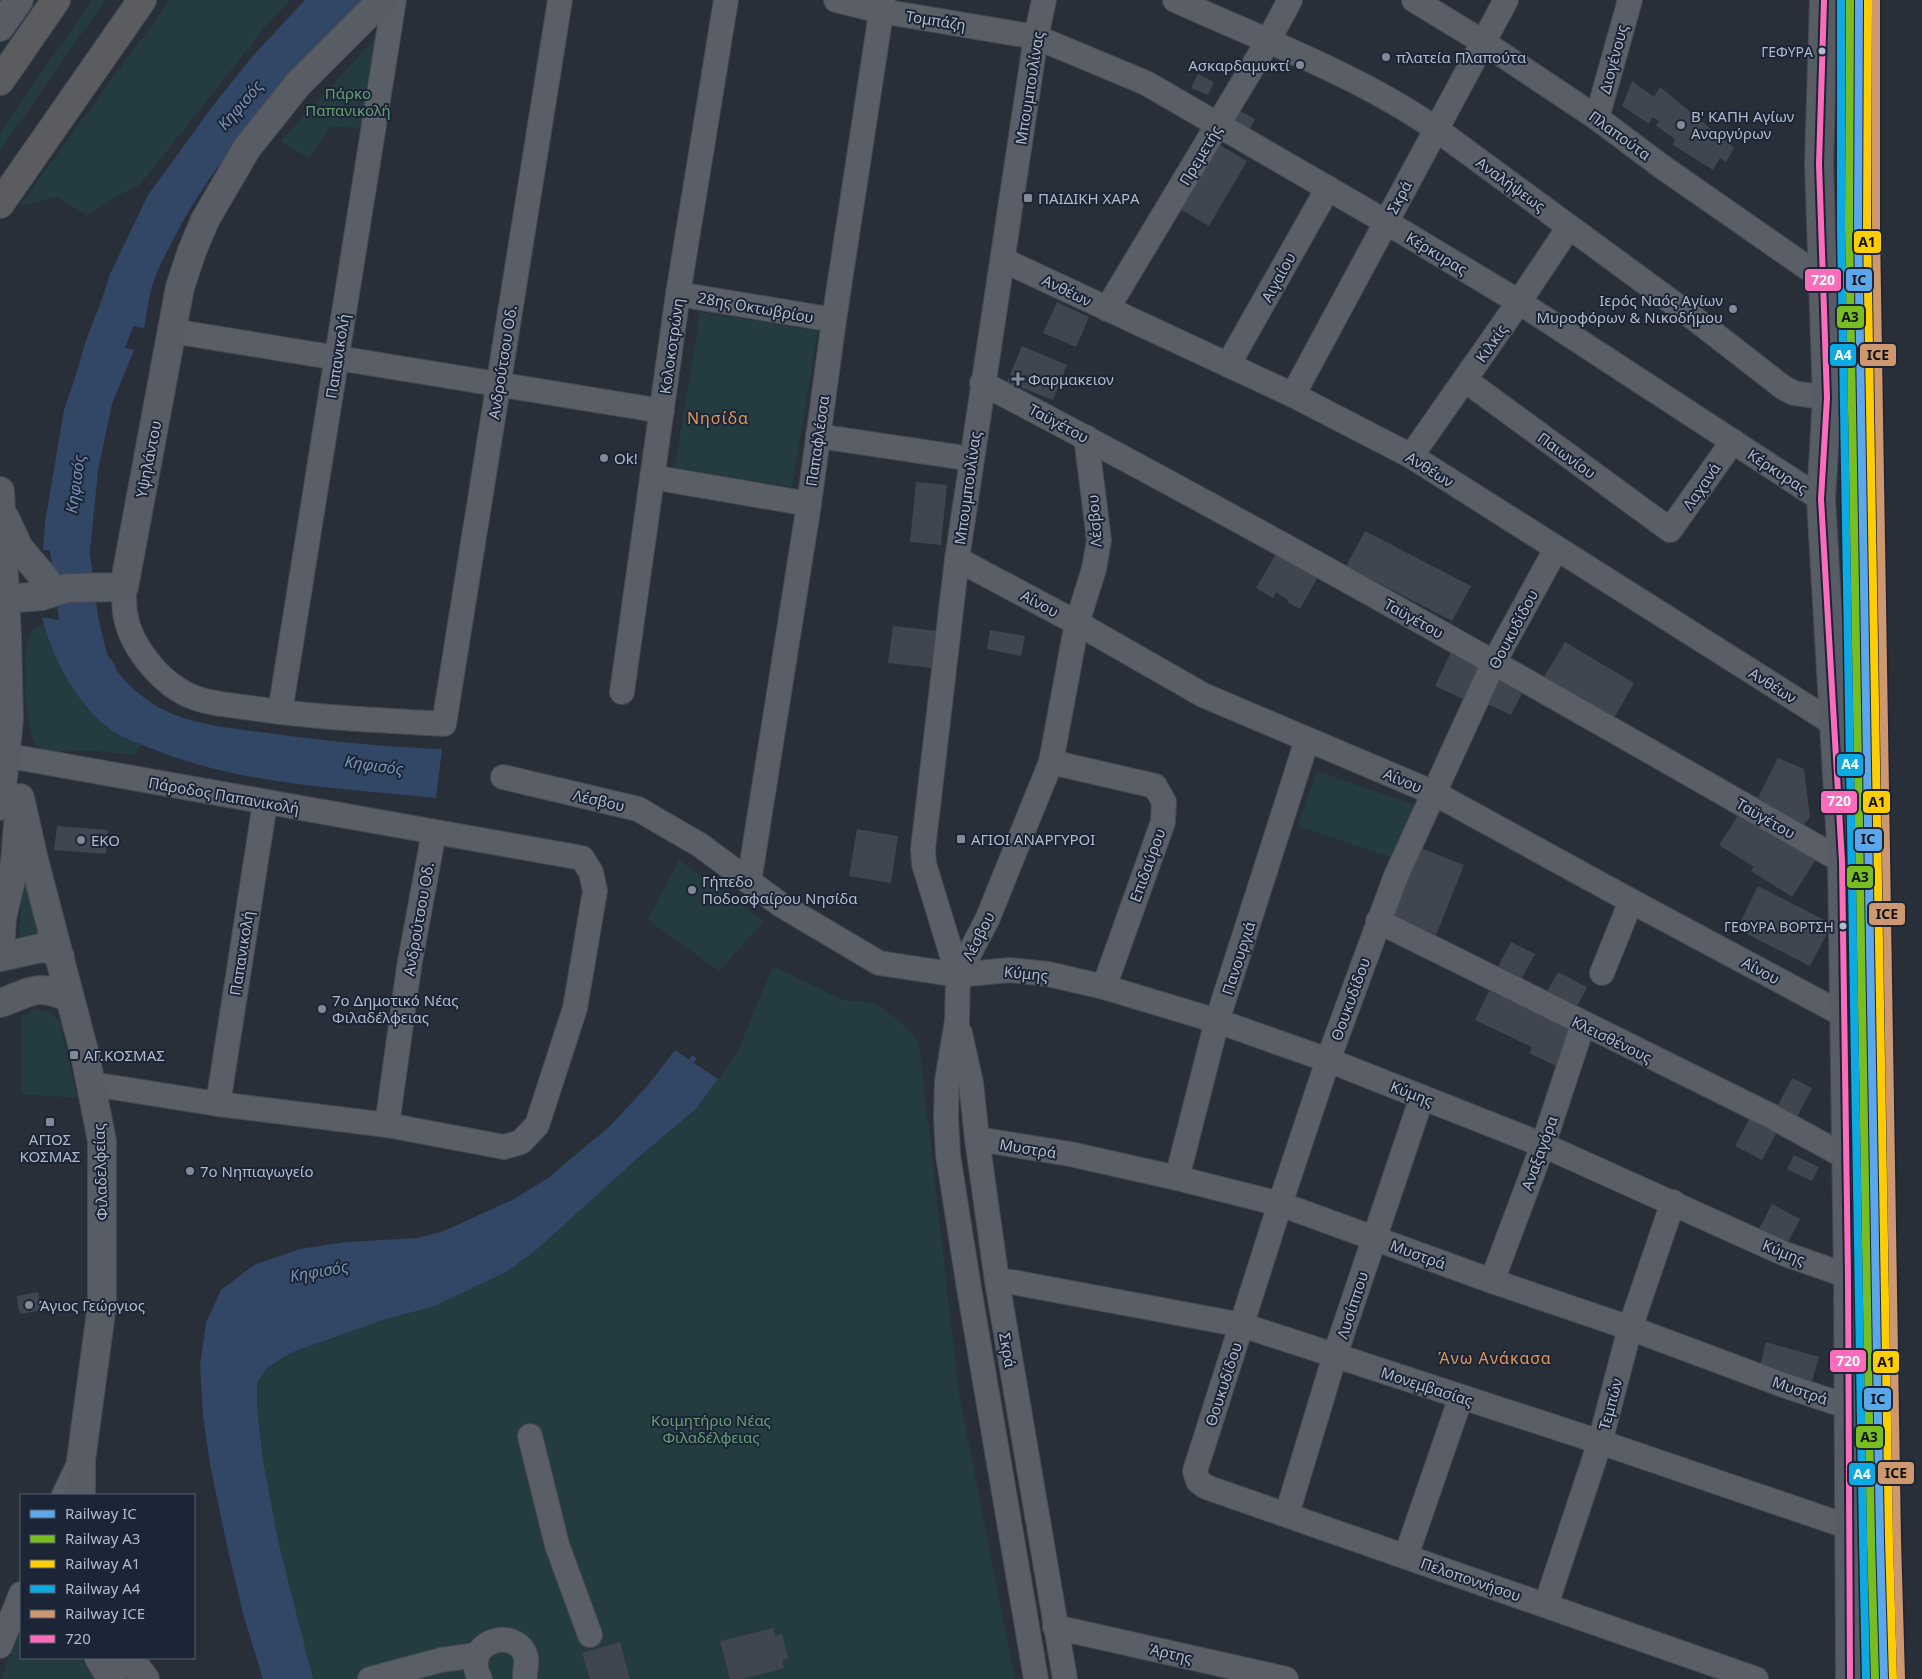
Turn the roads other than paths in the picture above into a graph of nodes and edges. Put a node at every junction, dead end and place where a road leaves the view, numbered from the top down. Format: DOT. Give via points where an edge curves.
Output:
graph roads {
  1 [pos="19,0"];
  2 [pos="56,0"];
  3 [pos="142,0"];
  4 [pos="382,0"];
  5 [pos="394,0"];
  6 [pos="560,0"];
  7 [pos="726,0"];
  8 [pos="836,0"];
  9 [pos="1044,0"];
  10 [pos="1175,0"];
  11 [pos="1290,0"];
  12 [pos="1414,0"];
  13 [pos="1506,0"];
  14 [pos="1630,0"];
  15 [pos="1824,0"];
  16 [pos="882,6"];
  17 [pos="0,27"];
  18 [pos="1036,37"];
  19 [pos="1268,41"];
  20 [pos="1483,42"];
  21 [pos="0,81"];
  22 [pos="1597,118"];
  23 [pos="1219,125"];
  24 [pos="1436,129"];
  25 [pos="1328,188"];
  26 [pos="0,204"];
  27 [pos="1386,222"];
  28 [pos="1569,227"];
  29 [pos="1003,260"];
  30 [pos="1822,278"];
  31 [pos="678,294"];
  32 [pos="1519,302"];
  33 [pos="1107,309"];
  34 [pos="834,320"];
  35 [pos="172,332"];
  36 [pos="336,358"];
  37 [pos="1228,365"];
  38 [pos="1465,380"];
  39 [pos="982,383"];
  40 [pos="498,385"];
  41 [pos="1293,395"];
  42 [pos="1828,398"];
  43 [pos="662,411"];
  44 [pos="818,436"];
  45 [pos="1086,438"];
  46 [pos="1733,441"];
  47 [pos="1410,456"];
  48 [pos="972,459"];
  49 [pos="652,477"];
  50 [pos="0,491"];
  51 [pos="1821,499"];
  52 [pos="809,504"];
  53 [pos="0,505"];
  54 [pos="1670,530"];
  55 [pos="1556,549"];
  56 [pos="957,559"];
  57 [pos="124,587"];
  58 [pos="52,588"];
  59 [pos="5,590"];
  60 [pos="1077,623"];
  61 [pos="8,637"];
  62 [pos="1494,662"];
  63 [pos="622,692"];
  64 [pos="280,712"];
  65 [pos="9,719"];
  66 [pos="1833,723"];
  67 [pos="1307,740"];
  68 [pos="14,757"];
  69 [pos="1051,762"];
  70 [pos="503,777"];
  71 [pos="1434,793"];
  72 [pos="10,802"];
  73 [pos="265,803"];
  74 [pos="434,832"];
  75 [pos="1842,861"];
  76 [pos="749,882"];
  77 [pos="1631,901"];
  78 [pos="1,912"];
  79 [pos="1378,921"];
  80 [pos="0,949"];
  81 [pos="0,957"];
  82 [pos="60,957"];
  83 [pos="1602,973"];
  84 [pos="958,975"];
  85 [pos="1104,987"];
  86 [pos="70,998"];
  87 [pos="0,1003"];
  88 [pos="1844,1014"];
  89 [pos="957,1021"];
  90 [pos="1217,1022"];
  91 [pos="1583,1024"];
  92 [pos="1328,1060"];
  93 [pos="92,1084"];
  94 [pos="1422,1097"];
  95 [pos="218,1104"];
  96 [pos="387,1125"];
  97 [pos="977,1139"];
  98 [pos="1543,1145"];
  99 [pos="1846,1157"];
  100 [pos="1178,1178"];
  101 [pos="1673,1202"];
  102 [pos="1280,1204"];
  103 [pos="1374,1238"];
  104 [pos="1848,1276"];
  105 [pos="997,1281"];
  106 [pos="1492,1281"];
  107 [pos="1242,1325"];
  108 [pos="1630,1328"];
  109 [pos="1336,1355"];
  110 [pos="1461,1397"];
  111 [pos="1849,1407"];
  112 [pos="530,1436"];
  113 [pos="1600,1442"];
  114 [pos="82,1460"];
  115 [pos="1195,1471"];
  116 [pos="65,1494"];
  117 [pos="81,1494"];
  118 [pos="1287,1514"];
  119 [pos="1849,1527"];
  120 [pos="1406,1556"];
  121 [pos="20,1596"];
  122 [pos="1546,1605"];
  123 [pos="1055,1627"];
  124 [pos="590,1635"];
  125 [pos="0,1646"];
  126 [pos="477,1655"];
  127 [pos="100,1659"];
  128 [pos="130,1659"];
  129 [pos="432,1671"];
  130 [pos="112,1679"];
  131 [pos="145,1679"];
  132 [pos="370,1679"];
  133 [pos="480,1679"];
  134 [pos="525,1679"];
  135 [pos="1036,1679"];
  136 [pos="1065,1679"];
  137 [pos="1286,1679"];
  138 [pos="1756,1679"];
  139 [pos="1850,1679"];
  1 -- 17 [label="street"];
  2 -- 21 [label="highway"];
  3 -- 26 [label="highway"];
  4 -- 35 [label="street, Υψηλάντου" via="298,84 248,148 205,220 192,251 180,287"];
  5 -- 36 [label="street, Παπανικολή"];
  6 -- 40 [label="street, Ανδρούτσου Οδ."];
  7 -- 31 [label="street, Κολοκοτρώνη"];
  8 -- 16 [label="street, Τομπάζη"];
  9 -- 18 [label="street, Μπουμπουλίνας"];
  10 -- 19 [label="street, Αναλήψεως"];
  11 -- 19 [label="street, Πρεμετής"];
  12 -- 20 [label="street, Πλαπούτα"];
  13 -- 20 [label="street, Σκρά"];
  14 -- 22 [label="street, Διογένους"];
  15 -- 30 [label="street" via="1819,164"];
  16 -- 18 [label="street, Τομπάζη"];
  16 -- 34 [label="street, Παπαφλέσσα"];
  18 -- 23 [label="street, Κέρκυρας" via="1146,83"];
  18 -- 29 [label="street, Μπουμπουλίνας"];
  19 -- 23 [label="street, Πρεμετής"];
  19 -- 24 [label="street, Αναλήψεως" via="1388,98"];
  20 -- 22 [label="street, Πλαπούτα"];
  20 -- 24 [label="street, Σκρά"];
  22 -- 30 [label="street, Πλαπούτα"];
  23 -- 25 [label="street, Κέρκυρας"];
  23 -- 33 [label="street, Πρεμετής"];
  24 -- 27 [label="street, Σκρά"];
  24 -- 28 [label="street, Αναλήψεως"];
  25 -- 27 [label="street, Κέρκυρας"];
  25 -- 37 [label="street, Αιγαίου"];
  27 -- 32 [label="street, Κέρκυρας"];
  27 -- 41 [label="street, Σκρά"];
  28 -- 32 [label="street, Κιλκίς"];
  28 -- 42 [label="street, Αναλήψεως" via="1695,318 1784,388 1794,393"];
  29 -- 33 [label="street, Ανθέων"];
  29 -- 39 [label="street, Μπουμπουλίνας"];
  30 -- 42 [label="street"];
  31 -- 34 [label="street, 28ης Οκτωβρίου"];
  31 -- 43 [label="street, Κολοκοτρώνη"];
  32 -- 38 [label="street, Κιλκίς"];
  32 -- 46 [label="street, Κέρκυρας"];
  33 -- 37 [label="street, Ανθέων"];
  34 -- 44 [label="street, Παπαφλέσσα"];
  35 -- 36 [label="street"];
  35 -- 57 [label="street, Υψηλάντου"];
  36 -- 40 [label="street"];
  36 -- 64 [label="street, Παπανικολή"];
  37 -- 41 [label="street, Ανθέων"];
  38 -- 47 [label="street, Κιλκίς"];
  38 -- 54 [label="street, Παιωνίου"];
  39 -- 45 [label="street, Ταϋγέτου"];
  39 -- 48 [label="street, Μπουμπουλίνας"];
  40 -- 43 [label="street"];
  40 -- 64 [label="street, Ανδρούτσου Οδ." via="444,724"];
  41 -- 47 [label="street, Ανθέων"];
  42 -- 51 [label="street"];
  43 -- 49 [label="street, Κολοκοτρώνη"];
  44 -- 48 [label="street"];
  44 -- 52 [label="street, Παπαφλέσσα"];
  45 -- 60 [label="street, Λέσβου" via="1099,540 1094,569"];
  45 -- 62 [label="street, Ταϋγέτου"];
  46 -- 51 [label="street, Κέρκυρας"];
  46 -- 54 [label="street, Λαχανά"];
  47 -- 55 [label="street, Ανθέων"];
  48 -- 56 [label="street, Μπουμπουλίνας"];
  49 -- 52 [label="street"];
  49 -- 63 [label="street, Κολοκοτρώνη"];
  50 -- 53 [label="street"];
  51 -- 66 [label="street"];
  52 -- 76 [label="street, Παπαφλέσσα"];
  53 -- 58 [label="street" via="19,548"];
  53 -- 59 [label="street"];
  55 -- 62 [label="street, Θουκυδίδου"];
  55 -- 66 [label="street, Ανθέων"];
  56 -- 60 [label="street, Αίνου"];
  56 -- 84 [label="street, Μπουμπουλίνας" via="923,857"];
  57 -- 58 [label="street"];
  57 -- 64 [label="street" via="125,614 130,631 148,661 173,686 204,701"];
  58 -- 59 [label="street"];
  58 -- 61 [label="street" via="19,619"];
  59 -- 61 [label="street"];
  60 -- 67 [label="street, Αίνου" via="1204,696"];
  60 -- 69 [label="street, Λέσβου"];
  61 -- 65 [label="street"];
  62 -- 71 [label="street, Θουκυδίδου"];
  62 -- 75 [label="street, Ταϋγέτου"];
  65 -- 68 [label="street"];
  65 -- 72 [label="street"];
  66 -- 75 [label="street"];
  67 -- 71 [label="street, Αίνου"];
  67 -- 90 [label="street, Πανουργιά"];
  68 -- 72 [label="street"];
  68 -- 73 [label="street, Πάροδος Παπανικολή"];
  69 -- 84 [label="street, Λέσβου" via="988,920"];
  69 -- 85 [label="street, Επιδαύρου" via="1155,786 1164,802 1163,822"];
  70 -- 76 [label="street, Λέσβου" via="638,809 726,862"];
  71 -- 77 [label="street, Αίνου"];
  71 -- 79 [label="street, Θουκυδίδου"];
  72 -- 78 [label="street" via="15,862"];
  72 -- 82 [label="street, Φιλαδελφείας" via="34,860"];
  73 -- 74 [label="street, Πάροδος Παπανικολή"];
  73 -- 95 [label="street, Παπανικολή"];
  74 -- 96 [label="street, Ανδρούτσου Οδ." via="409,967"];
  74 -- 96 [label="street, Πάροδος Παπανικολή" via="582,858 591,872 595,890 575,1008 537,1125 521,1142 504,1146"];
  75 -- 88 [label="street"];
  76 -- 84 [label="street, Λέσβου" via="879,963"];
  77 -- 83 [label="street"];
  77 -- 88 [label="street, Αίνου"];
  78 -- 80 [label="street"];
  79 -- 91 [label="street, Κλεισθένους"];
  79 -- 92 [label="street, Θουκυδίδου"];
  81 -- 82 [label="street" via="41,948 50,949"];
  82 -- 86 [label="street, Φιλαδελφείας"];
  84 -- 85 [label="street, Κύμης" via="1010,970 1048,974"];
  84 -- 89 [label="street, Σκρά"];
  85 -- 90 [label="street, Κύμης"];
  86 -- 87 [label="street" via="53,990 40,989"];
  86 -- 93 [label="street, Φιλαδελφείας"];
  88 -- 99 [label="street"];
  89 -- 97 [label="street, Σκρά" via="971,1083"];
  89 -- 135 [label="street, Σκρά" via="947,1080 948,1155"];
  90 -- 92 [label="street, Κύμης"];
  90 -- 100 [label="street, Πανουργιά"];
  91 -- 98 [label="street, Αναξαγόρα"];
  91 -- 99 [label="street, Κλεισθένους" via="1771,1116"];
  92 -- 94 [label="street, Κύμης"];
  92 -- 102 [label="street, Θουκυδίδου"];
  93 -- 95 [label="street"];
  93 -- 114 [label="street, Φιλαδελφείας" via="102,1141 102,1305"];
  94 -- 98 [label="street, Κύμης"];
  94 -- 103 [label="street, Λυσίππου"];
  95 -- 96 [label="street"];
  97 -- 100 [label="street, Μυστρά" via="1070,1154"];
  97 -- 105 [label="street, Σκρά"];
  98 -- 101 [label="street, Κύμης"];
  98 -- 106 [label="street, Αναξαγόρα"];
  99 -- 104 [label="street"];
  100 -- 102 [label="street, Μυστρά"];
  101 -- 104 [label="street, Κύμης" via="1785,1254"];
  101 -- 108 [label="street, Τεμπών"];
  102 -- 103 [label="street, Μυστρά"];
  102 -- 107 [label="street, Θουκυδίδου"];
  103 -- 106 [label="street, Μυστρά"];
  103 -- 109 [label="street, Λυσίππου"];
  104 -- 111 [label="street"];
  105 -- 107 [label="street, Μονεμβασίας"];
  105 -- 123 [label="street, Σκρά"];
  106 -- 108 [label="street, Μυστρά"];
  107 -- 109 [label="street, Μονεμβασίας"];
  107 -- 115 [label="street, Θουκυδίδου"];
  108 -- 111 [label="street, Μυστρά"];
  108 -- 113 [label="street, Τεμπών"];
  109 -- 110 [label="street, Μονεμβασίας"];
  109 -- 118 [label="street, Λυσίππου"];
  110 -- 113 [label="street, Μονεμβασίας"];
  110 -- 120 [label="street"];
  111 -- 119 [label="street"];
  112 -- 124 [label="street" via="558,1545"];
  113 -- 119 [label="street, Μονεμβασίας"];
  113 -- 122 [label="street, Τεμπών"];
  114 -- 116 [label="street"];
  114 -- 117 [label="street, Φιλαδελφείας"];
  115 -- 118 [label="street, Πελοποννήσου" via="1198,1481 1206,1487"];
  118 -- 120 [label="street, Πελοποννήσου"];
  119 -- 139 [label="street"];
  120 -- 122 [label="street, Πελοποννήσου"];
  121 -- 125 [label="street"];
  122 -- 138 [label="street, Πελοποννήσου"];
  123 -- 136 [label="street, Σκρά"];
  123 -- 137 [label="street, Άρτης"];
  126 -- 129 [label="street"];
  126 -- 133 [label="street" via="476,1668"];
  126 -- 134 [label="street" via="486,1643 500,1638 514,1642 524,1652 527,1664"];
  127 -- 130 [label="street"];
  128 -- 131 [label="street"];
  129 -- 132 [label="street"];
}
